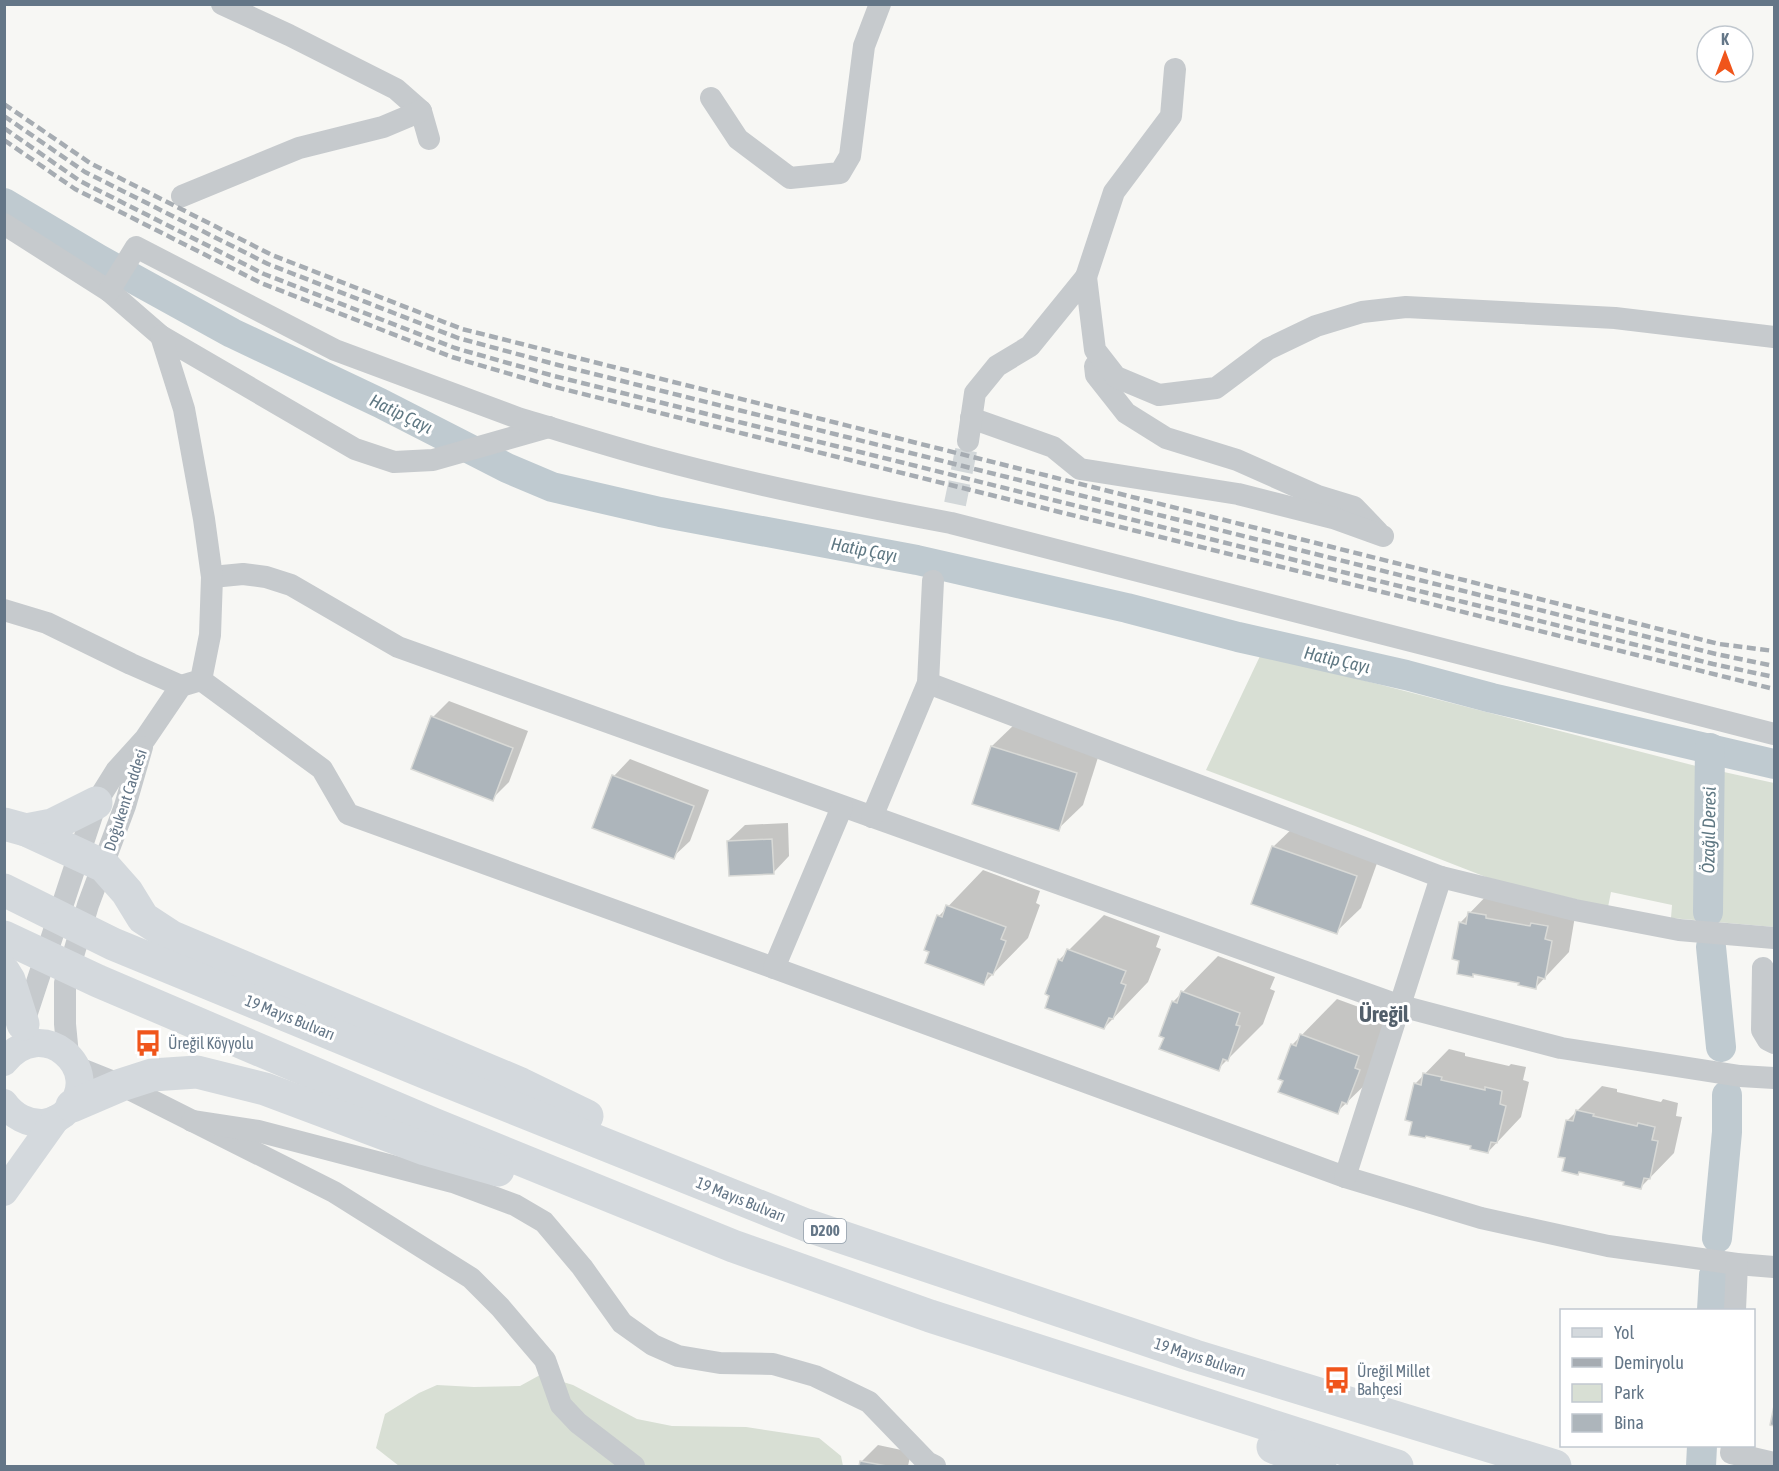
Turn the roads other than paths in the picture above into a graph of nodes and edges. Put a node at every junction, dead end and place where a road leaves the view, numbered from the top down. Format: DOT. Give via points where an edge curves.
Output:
graph roads {
  1 [pos="222,4"];
  2 [pos="880,4"];
  3 [pos="1175,69"];
  4 [pos="711,98"];
  5 [pos="421,111"];
  6 [pos="429,139"];
  7 [pos="182,196"];
  8 [pos="4,224"];
  9 [pos="1086,277"];
  10 [pos="113,284"];
  11 [pos="161,336"];
  12 [pos="1774,337"];
  13 [pos="1095,350"];
  14 [pos="549,427"];
  15 [pos="212,577"];
  16 [pos="933,581"];
  17 [pos="4,610"];
  18 [pos="191,683"];
  19 [pos="928,684"];
  20 [pos="1774,734"];
  21 [pos="145,739"];
  22 [pos="96,803"];
  23 [pos="842,807"];
  24 [pos="872,817"];
  25 [pos="15,827"];
  26 [pos="91,860"];
  27 [pos="1441,877"];
  28 [pos="4,890"];
  29 [pos="1774,938"];
  30 [pos="18,943"];
  31 [pos="774,968"];
  32 [pos="1763,968"];
  33 [pos="4,972"];
  34 [pos="1401,1006"];
  35 [pos="23,1024"];
  36 [pos="1774,1043"];
  37 [pos="8,1058"];
  38 [pos="72,1061"];
  39 [pos="1774,1078"];
  40 [pos="121,1085"];
  41 [pos="4,1103"];
  42 [pos="64,1113"];
  43 [pos="192,1121"];
  44 [pos="1346,1177"];
  45 [pos="4,1192"];
  46 [pos="806,1225"];
  47 [pos="733,1246"];
  48 [pos="1737,1264"];
  49 [pos="1774,1267"];
  50 [pos="1735,1309"];
  51 [pos="1170,1393"];
  52 [pos="1732,1447"];
  53 [pos="1774,1463"];
  54 [pos="634,1467"];
  55 [pos="935,1467"];
  56 [pos="1320,1467"];
  57 [pos="1398,1467"];
  58 [pos="1555,1467"];
  1 -- 5 [label="street" via="396,89"];
  2 -- 4 [label="street" via="864,46 850,156 840,173 790,178 738,139"];
  3 -- 9 [label="street" via="1172,116 1114,192"];
  5 -- 6 [label="street"];
  5 -- 7 [label="street" via="383,127 299,148"];
  8 -- 10 [label="street"];
  9 -- 13 [label="street"];
  9 -- 13 [label="street" via="1030,346 997,366 975,393 970,429 1053,447 1080,469 1238,494 1333,518 1383,536 1354,507 1318,496 1237,460 1166,438 1126,413 1095,375"];
  10 -- 11 [label="street"];
  10 -- 14 [label="street" via="136,247 335,350"];
  11 -- 14 [label="street" via="355,449 394,462 433,460"];
  11 -- 15 [label="street" via="184,408"];
  12 -- 13 [label="street" via="1615,318 1406,307 1362,312 1316,326 1268,349 1216,387 1159,395 1116,377"];
  14 -- 20 [label="street" via="651,457 839,502 953,514"];
  15 -- 18 [label="street" via="210,635"];
  15 -- 23 [label="street" via="243,574 291,585 398,647"];
  16 -- 19 [label="street"];
  17 -- 18 [label="street" via="47,622 131,664"];
  18 -- 21 [label="street"];
  18 -- 31 [label="street" via="322,769 348,814"];
  19 -- 24 [label="street"];
  19 -- 27 [label="street"];
  21 -- 22 [label="street, Doğukent Caddesi" via="116,771"];
  21 -- 26 [label="street, Doğukent Caddesi"];
  22 -- 25 [label="highway" via="52,825"];
  22 -- 26 [label="street, Doğukent Caddesi"];
  23 -- 24 [label="street"];
  23 -- 31 [label="street"];
  24 -- 34 [label="street"];
  25 -- 26 [label="highway"];
  26 -- 35 [label="street, Doğukent Caddesi"];
  26 -- 38 [label="street, Doğukent Caddesi" via="88,905 65,983 65,1024"];
  26 -- 46 [label="highway" via="127,892 143,918 172,937 521,1084"];
  27 -- 29 [label="street" via="1575,910 1679,930"];
  27 -- 34 [label="street"];
  28 -- 46 [label="highway, 19 Mayıs Bulvarı / D200" via="113,944"];
  30 -- 47 [label="highway" via="433,1124"];
  31 -- 44 [label="street"];
  32 -- 36 [label="street" via="1761,1030"];
  33 -- 35 [label="highway"];
  34 -- 39 [label="street" via="1561,1048"];
  34 -- 44 [label="street"];
  35 -- 37 [label="street, Doğukent Caddesi"];
  37 -- 38 [label="main road" via="21,1047 46,1043 58,1047"];
  38 -- 40 [label="street"];
  38 -- 42 [label="main road" via="79,1080 78,1094"];
  40 -- 42 [label="highway"];
  40 -- 43 [label="street"];
  40 -- 47 [label="highway" via="152,1075 197,1072 265,1089 425,1149"];
  41 -- 42 [label="main road" via="19,1118 31,1122 44,1123"];
  42 -- 45 [label="main road"];
  43 -- 54 [label="street" via="334,1192 471,1278 545,1360 561,1405"];
  43 -- 55 [label="street" via="258,1131 453,1182 515,1204 544,1222 622,1323 653,1345 678,1356 720,1363 773,1364 814,1376 869,1402"];
  44 -- 48 [label="street" via="1480,1218 1608,1246"];
  46 -- 58 [label="highway, 19 Mayıs Bulvarı / D200" via="1196,1356"];
  47 -- 51 [label="highway" via="930,1316"];
  48 -- 49 [label="street"];
  48 -- 50 [label="street"];
  51 -- 56 [label="highway" via="1257,1440"];
  51 -- 57 [label="highway"];
  52 -- 53 [label="street" via="1731,1453"];
}
